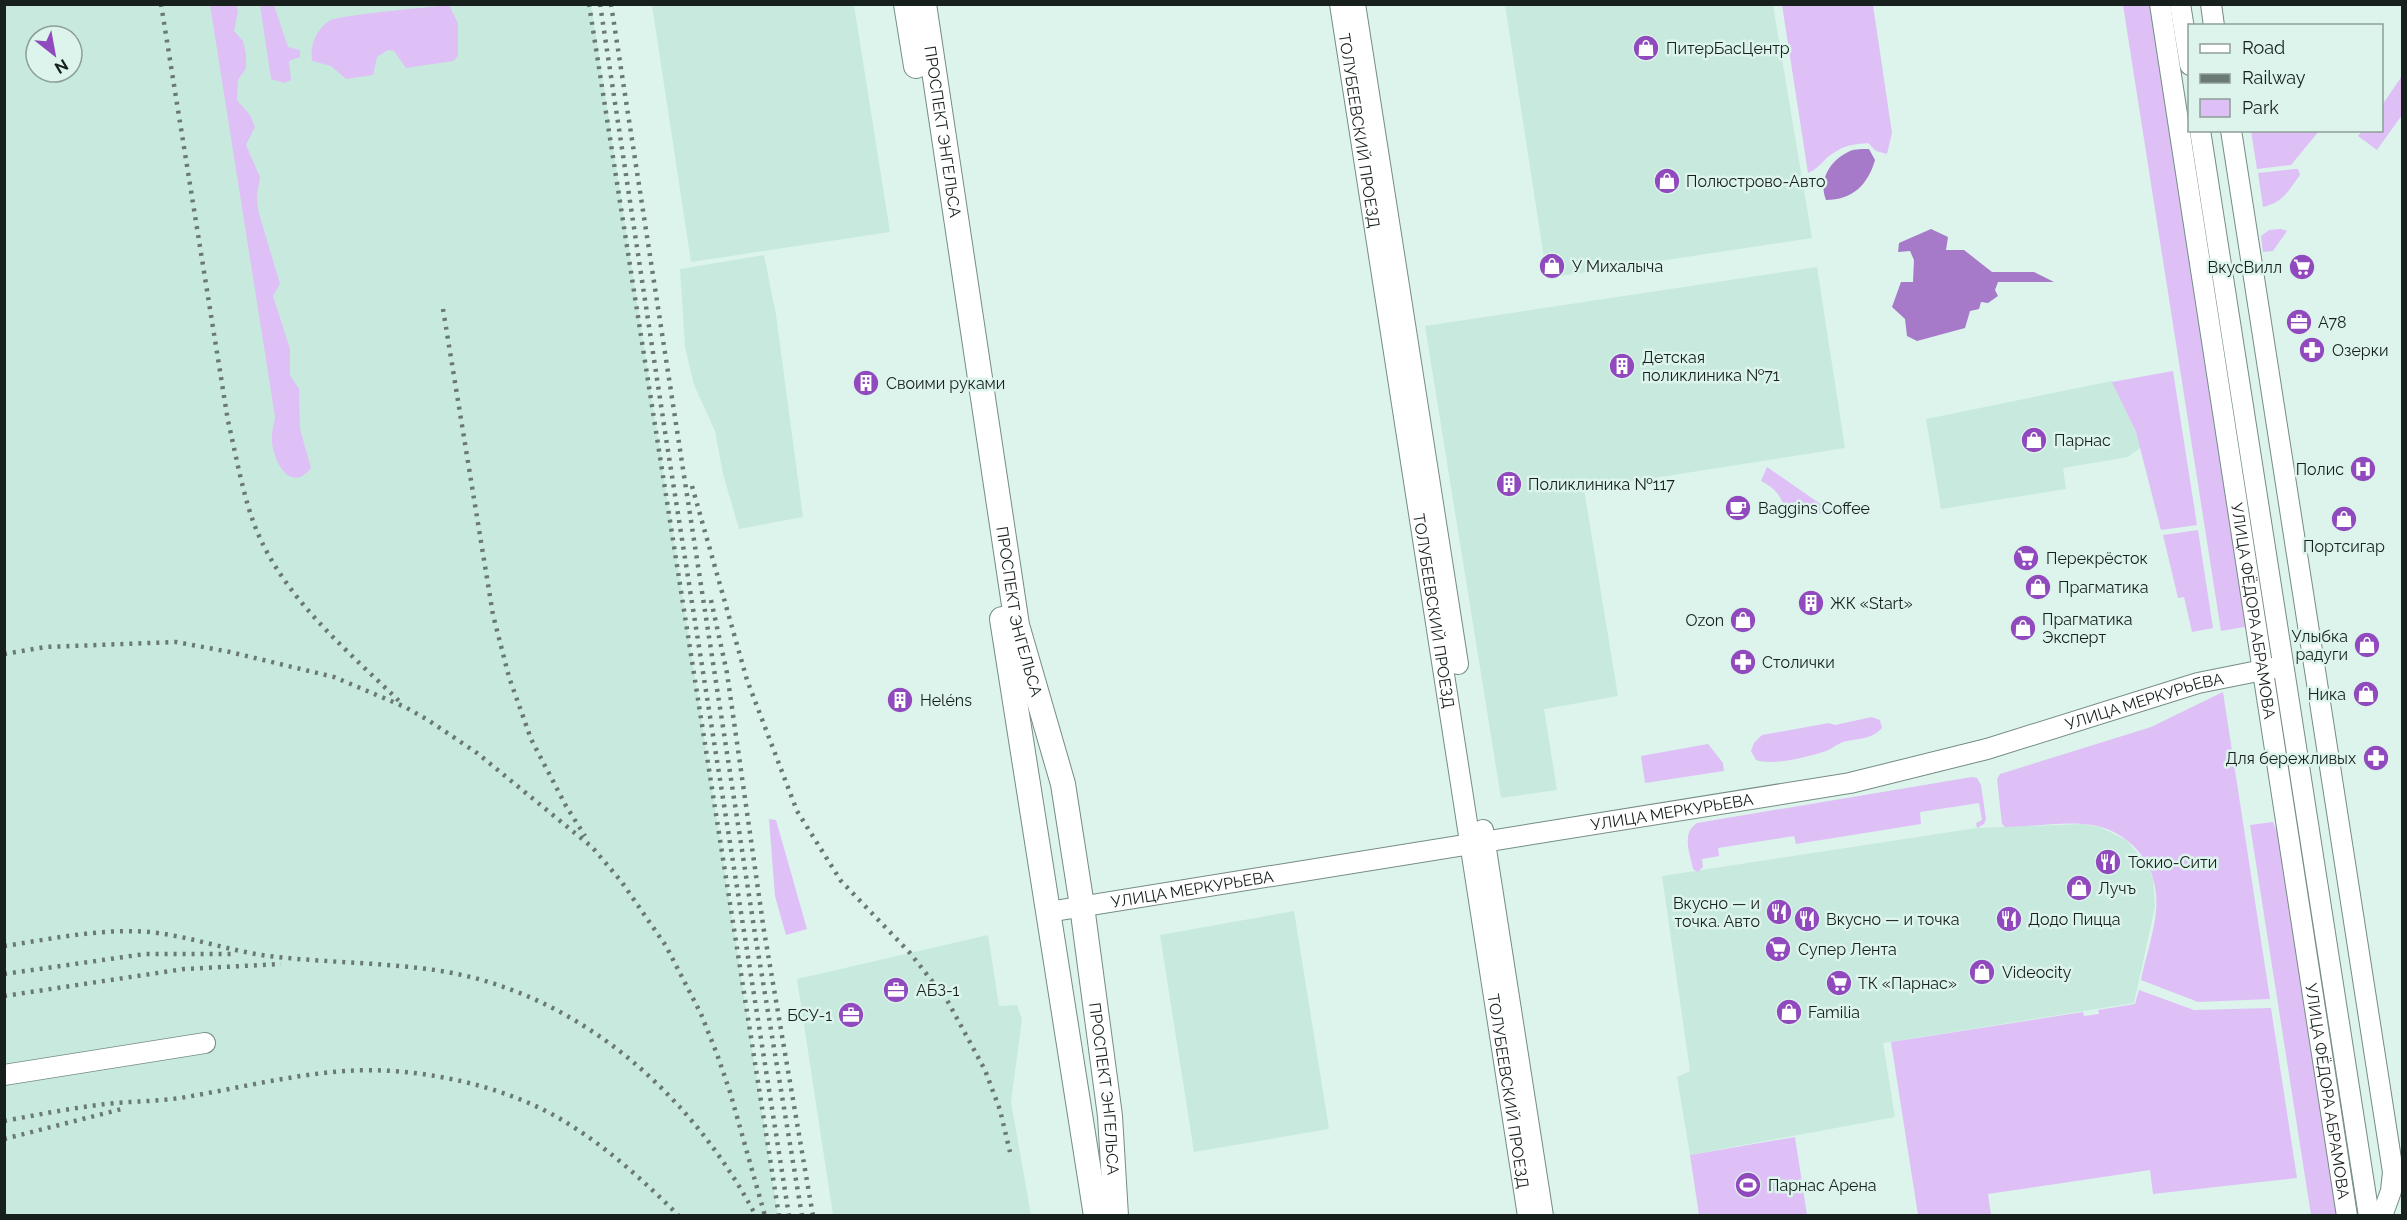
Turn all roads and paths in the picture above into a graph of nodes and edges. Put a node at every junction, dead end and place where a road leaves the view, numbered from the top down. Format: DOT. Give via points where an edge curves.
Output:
graph roads {
  1 [pos="906,4"];
  2 [pos="924,4"];
  3 [pos="1340,4"];
  4 [pos="1355,4"];
  5 [pos="2160,4"];
  6 [pos="2180,4"];
  7 [pos="2211,4"];
  8 [pos="2214,24"];
  9 [pos="2188,53"];
  10 [pos="2200,132"];
  11 [pos="2231,132"];
  12 [pos="2274,668"];
  13 [pos="1478,842"];
  14 [pos="1083,906"];
  15 [pos="1048,912"];
  16 [pos="205,1043"];
  17 [pos="4,1075"];
  18 [pos="1096,1215"];
  19 [pos="1116,1215"];
  20 [pos="1528,1215"];
  21 [pos="1543,1215"];
  22 [pos="2347,1215"];
  23 [pos="2369,1215"];
  24 [pos="2382,1215"];
  1 -- 15 [label="main road, ПРОСПЕКТ ЭНГЕЛЬСА"];
  2 -- 14 [label="main road, ПРОСПЕКТ ЭНГЕЛЬСА" via="1017,625 1063,783"];
  3 -- 13 [label="street, ТОЛУБЕЕВСКИЙ ПРОЕЗД"];
  4 -- 13 [label="street, ТОЛУБЕЕВСКИЙ ПРОЕЗД"];
  5 -- 12 [label="street, УЛИЦА ФЁДОРА АБРАМОВА"];
  6 -- 9 [label="street"];
  7 -- 8 [label="street"];
  10 -- 12 [label="street, УЛИЦА ФЁДОРА АБРАМОВА"];
  11 -- 24 [label="street" via="2393,1172"];
  12 -- 13 [label="street, УЛИЦА МЕРКУРЬЕВА" via="2198,683 1987,749 1850,783"];
  12 -- 22 [label="street, УЛИЦА ФЁДОРА АБРАМОВА"];
  12 -- 23 [label="street, УЛИЦА ФЁДОРА АБРАМОВА"];
  13 -- 14 [label="street, УЛИЦА МЕРКУРЬЕВА"];
  13 -- 20 [label="street, ТОЛУБЕЕВСКИЙ ПРОЕЗД"];
  13 -- 21 [label="street, ТОЛУБЕЕВСКИЙ ПРОЕЗД"];
  14 -- 15 [label="street, УЛИЦА МЕРКУРЬЕВА"];
  14 -- 19 [label="main road, ПРОСПЕКТ ЭНГЕЛЬСА" via="1110,1116"];
  15 -- 18 [label="main road, ПРОСПЕКТ ЭНГЕЛЬСА"];
  16 -- 17 [label="street"];
}
